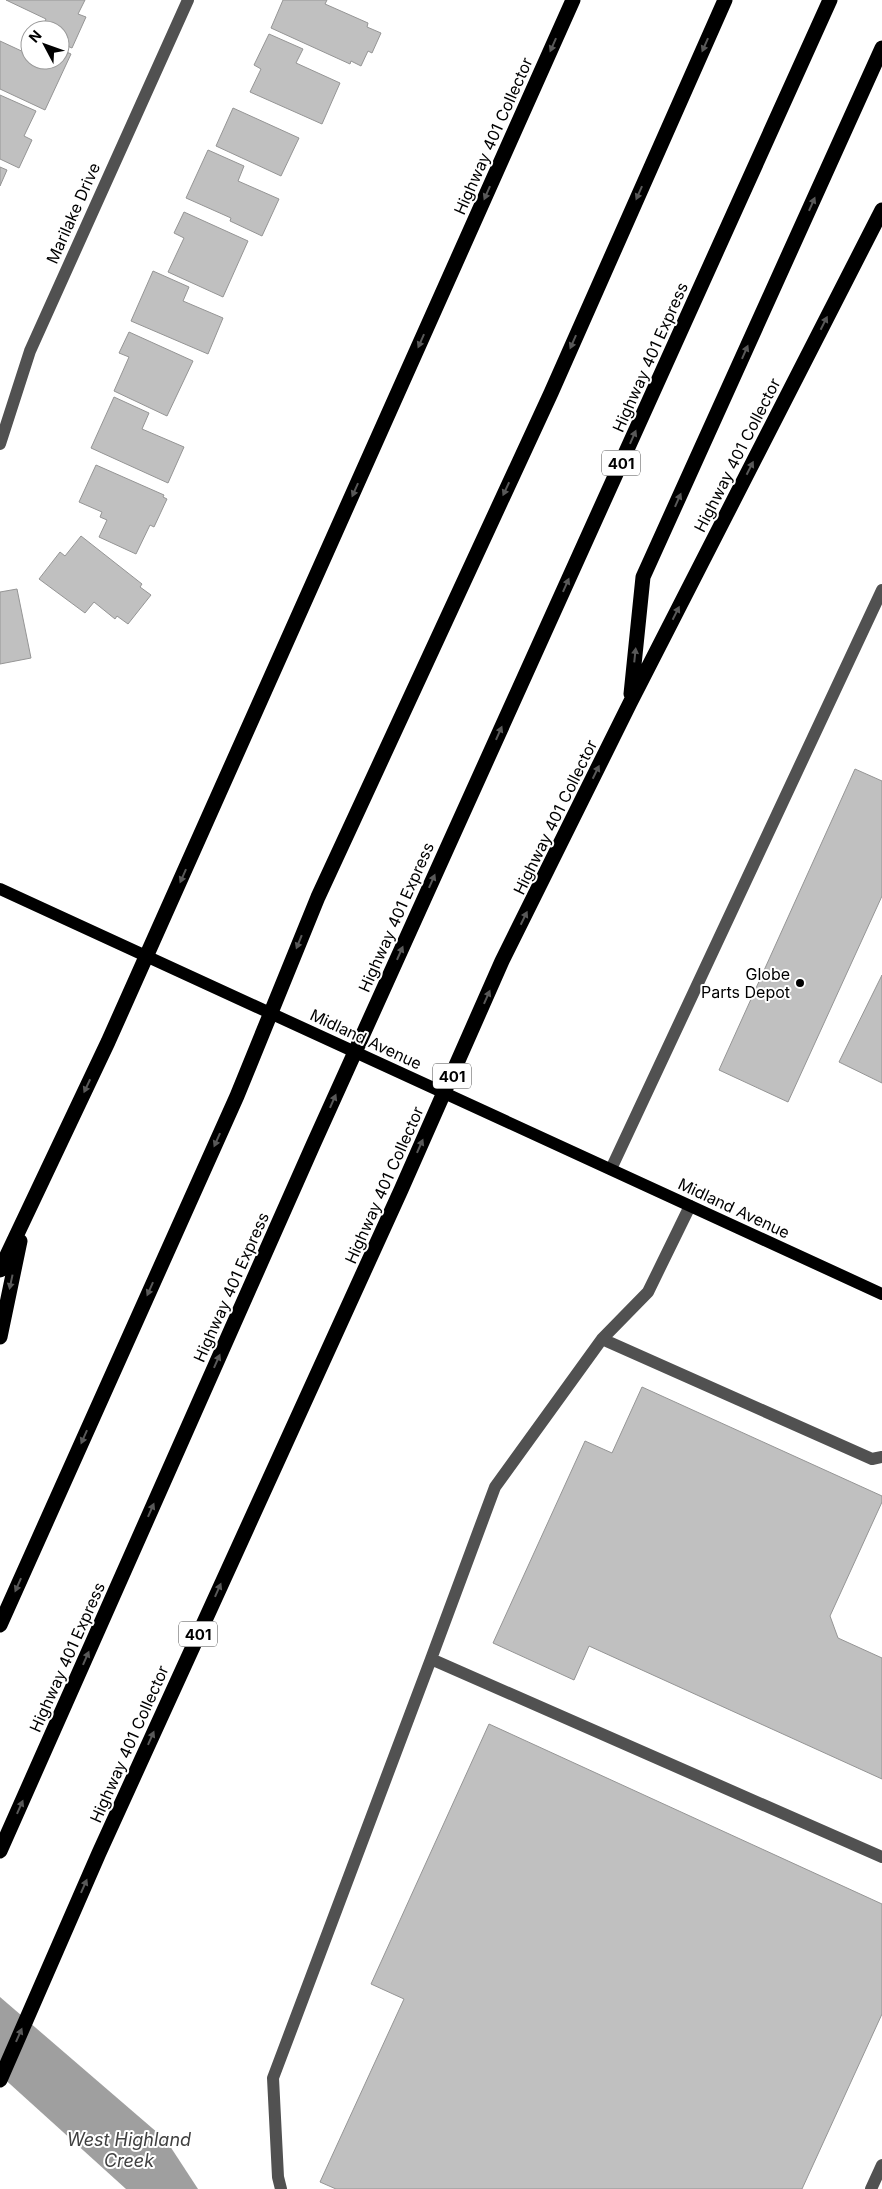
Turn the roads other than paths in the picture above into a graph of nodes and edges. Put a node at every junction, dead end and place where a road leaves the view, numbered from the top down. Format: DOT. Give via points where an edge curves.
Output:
graph roads {
  1 [pos="188,0"];
  2 [pos="573,0"];
  3 [pos="725,0"];
  4 [pos="830,0"];
  5 [pos="882,48"];
  6 [pos="882,210"];
  7 [pos="0,444"];
  8 [pos="882,590"];
  9 [pos="630,703"];
  10 [pos="0,888"];
  11 [pos="611,1169"];
  12 [pos="690,1206"];
  13 [pos="25,1217"];
  14 [pos="0,1270"];
  15 [pos="882,1294"];
  16 [pos="0,1337"];
  17 [pos="602,1339"];
  18 [pos="882,1457"];
  19 [pos="0,1625"];
  20 [pos="431,1659"];
  21 [pos="0,1852"];
  22 [pos="882,1857"];
  23 [pos="0,2080"];
  24 [pos="882,2165"];
  25 [pos="281,2189"];
  26 [pos="872,2189"];
  1 -- 7 [label="street, Marilake Drive" via="30,351"];
  2 -- 13 [label="highway, Highway 401 Collector, one-way" via="203,832"];
  3 -- 19 [label="highway, one-way" via="551,393 318,897 237,1096"];
  21 -- 4 [label="highway, Highway 401 Express / 401, one-way" via="313,1145"];
  9 -- 5 [label="highway, one-way" via="643,577"];
  9 -- 6 [label="highway, Highway 401 Collector / 401, one-way"];
  8 -- 11 [label="street"];
  23 -- 9 [label="highway, Highway 401 Collector / 401, one-way" via="99,1853 502,961"];
  10 -- 11 [label="main road, Midland Avenue"];
  11 -- 12 [label="main road, Midland Avenue"];
  12 -- 15 [label="main road, Midland Avenue"];
  12 -- 17 [label="street" via="648,1292"];
  13 -- 14 [label="highway, Highway 401 Collector"];
  13 -- 16 [label="highway, one-way"];
  17 -- 18 [label="street" via="872,1459"];
  17 -- 20 [label="street" via="495,1487"];
  20 -- 22 [label="street"];
  20 -- 25 [label="street" via="273,2078"];
  24 -- 26 [label="street"];
}
